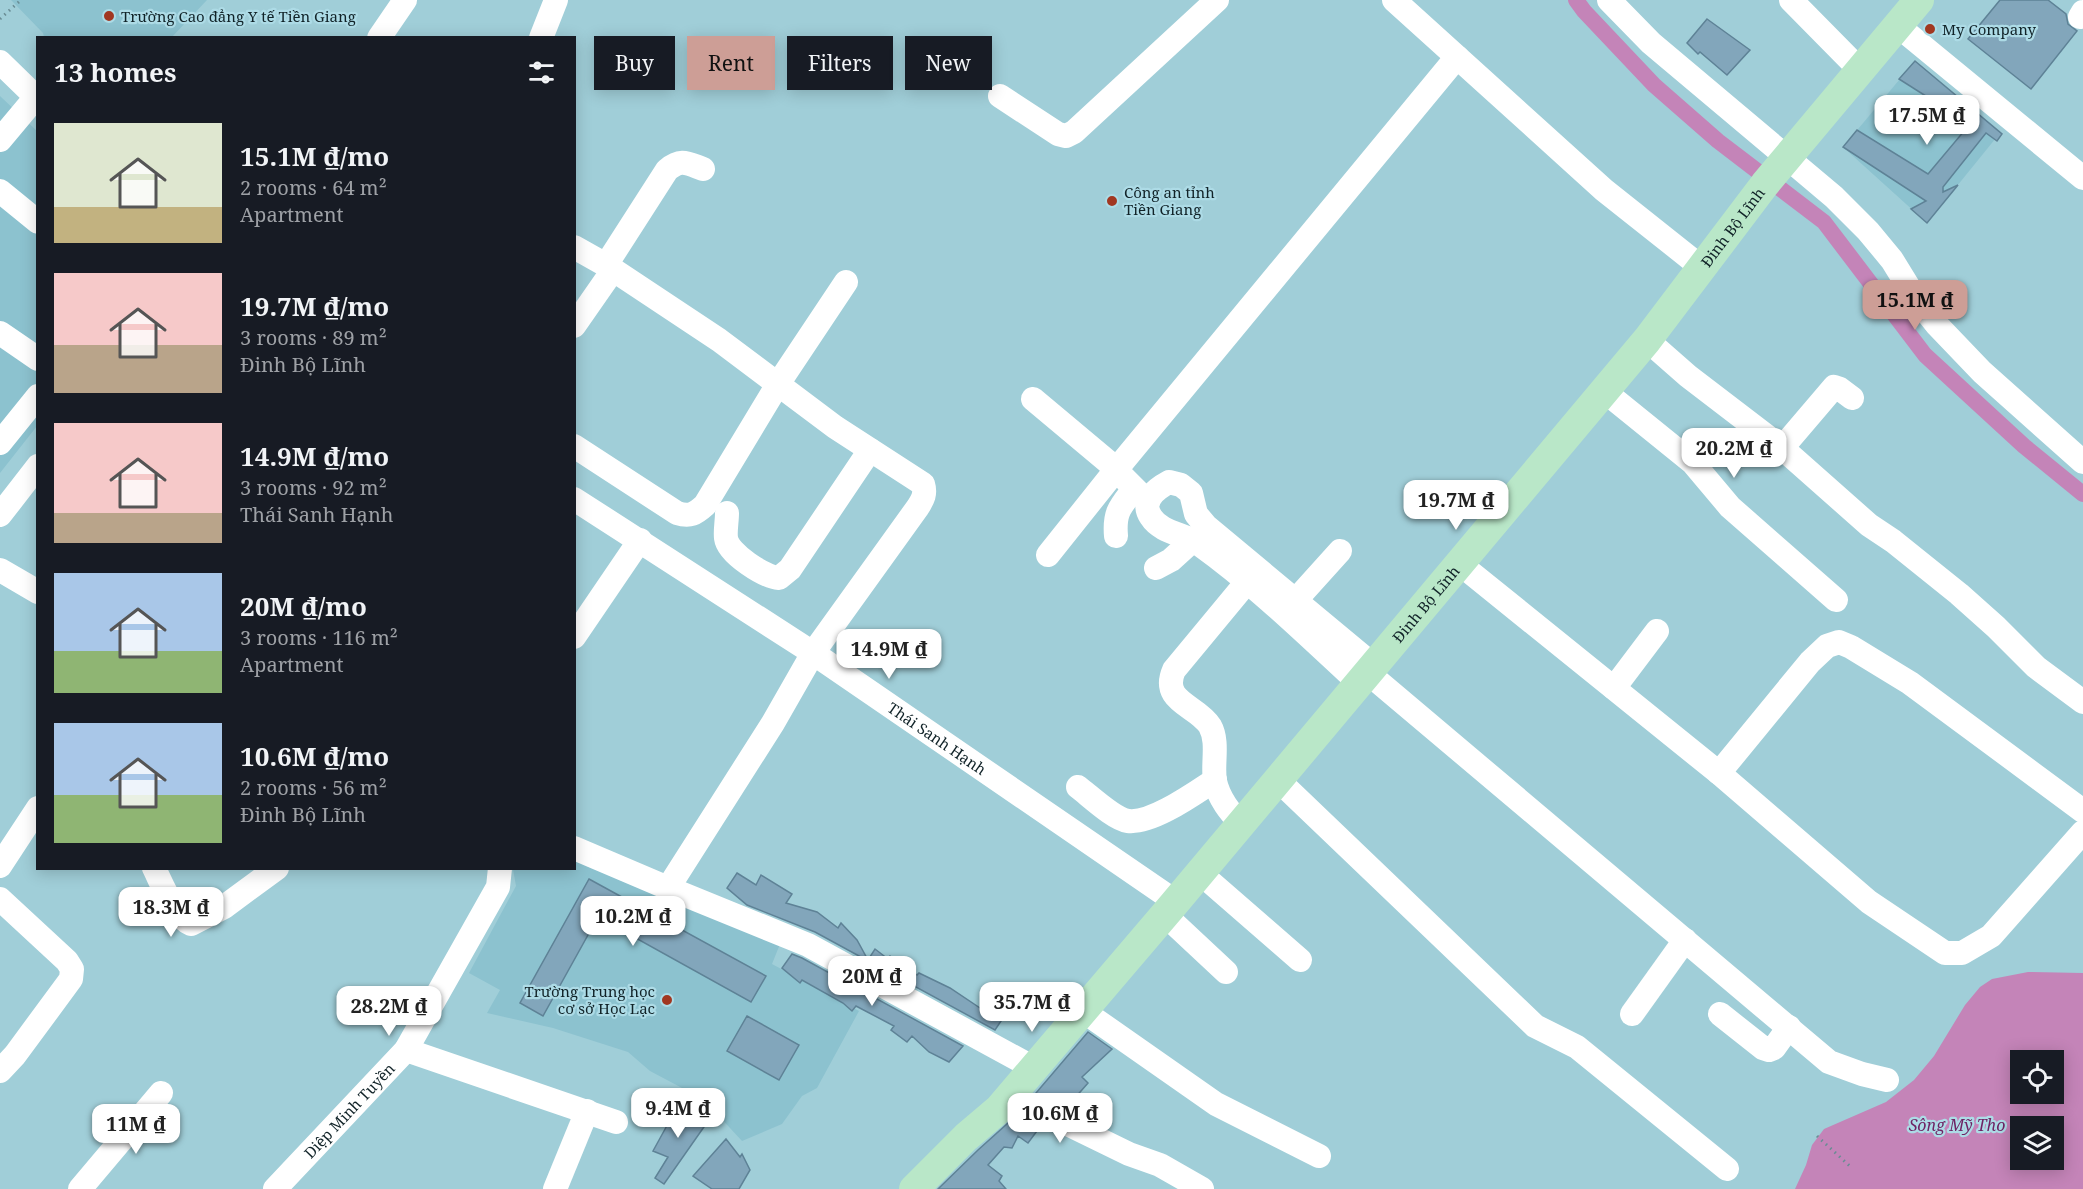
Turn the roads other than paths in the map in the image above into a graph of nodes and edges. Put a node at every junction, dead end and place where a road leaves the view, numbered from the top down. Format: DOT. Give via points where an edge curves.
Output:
graph roads {
  1 [pos="405,0"];
  2 [pos="556,0"];
  3 [pos="1217,0"];
  4 [pos="1394,0"];
  5 [pos="1609,0"];
  6 [pos="1791,0"];
  7 [pos="1919,0"];
  8 [pos="1898,26"];
  9 [pos="380,36"];
  10 [pos="542,36"];
  11 [pos="1457,57"];
  12 [pos="0,62"];
  13 [pos="1860,70"];
  14 [pos="1000,96"];
  15 [pos="36,97"];
  16 [pos="36,99"];
  17 [pos="0,140"];
  18 [pos="703,169"];
  19 [pos="1778,169"];
  20 [pos="2083,178"];
  21 [pos="0,190"];
  22 [pos="36,220"];
  23 [pos="576,248"];
  24 [pos="1701,267"];
  25 [pos="609,268"];
  26 [pos="846,282"];
  27 [pos="576,323"];
  28 [pos="0,333"];
  29 [pos="1647,340"];
  30 [pos="36,358"];
  31 [pos="778,384"];
  32 [pos="1604,391"];
  33 [pos="36,398"];
  34 [pos="1852,398"];
  35 [pos="1033,399"];
  36 [pos="0,443"];
  37 [pos="576,447"];
  38 [pos="1782,448"];
  39 [pos="870,450"];
  40 [pos="2083,462"];
  41 [pos="36,469"];
  42 [pos="1115,471"];
  43 [pos="1141,495"];
  44 [pos="576,499"];
  45 [pos="727,513"];
  46 [pos="1196,514"];
  47 [pos="0,515"];
  48 [pos="1116,536"];
  49 [pos="1184,537"];
  50 [pos="640,540"];
  51 [pos="1340,551"];
  52 [pos="1048,555"];
  53 [pos="1460,564"];
  54 [pos="1156,568"];
  55 [pos="0,570"];
  56 [pos="1252,576"];
  57 [pos="36,591"];
  58 [pos="1836,600"];
  59 [pos="1289,607"];
  60 [pos="1657,631"];
  61 [pos="576,634"];
  62 [pos="813,653"];
  63 [pos="1367,674"];
  64 [pos="1614,688"];
  65 [pos="2083,702"];
  66 [pos="1719,773"];
  67 [pos="1215,780"];
  68 [pos="1278,780"];
  69 [pos="1078,787"];
  70 [pos="36,811"];
  71 [pos="2083,812"];
  72 [pos="1241,824"];
  73 [pos="2083,831"];
  74 [pos="576,849"];
  75 [pos="0,866"];
  76 [pos="155,870"];
  77 [pos="274,870"];
  78 [pos="500,870"];
  79 [pos="1200,873"];
  80 [pos="668,888"];
  81 [pos="0,899"];
  82 [pos="1170,909"];
  83 [pos="1686,940"];
  84 [pos="1300,960"];
  85 [pos="1226,972"];
  86 [pos="1083,1011"];
  87 [pos="1632,1014"];
  88 [pos="1720,1014"];
  89 [pos="1789,1027"];
  90 [pos="406,1050"];
  91 [pos="1034,1068"];
  92 [pos="0,1071"];
  93 [pos="1887,1080"];
  94 [pos="161,1093"];
  95 [pos="1010,1096"];
  96 [pos="587,1111"];
  97 [pos="616,1122"];
  98 [pos="1319,1156"];
  99 [pos="1727,1169"];
  100 [pos="922,1187"];
  101 [pos="80,1189"];
  102 [pos="275,1189"];
  103 [pos="555,1189"];
  104 [pos="1202,1189"];
  1 -- 9 [label="street"];
  2 -- 10 [label="street"];
  3 -- 14 [label="street" via="1066,136"];
  4 -- 11 [label="street"];
  5 -- 19 [label="street"];
  6 -- 13 [label="street"];
  7 -- 8 [label="main road, Đinh Bộ Lĩnh"];
  8 -- 13 [label="main road, Đinh Bộ Lĩnh"];
  8 -- 20 [label="street"];
  11 -- 24 [label="street" via="1604,190"];
  11 -- 42 [label="street"];
  12 -- 15 [label="street"];
  13 -- 19 [label="main road, Đinh Bộ Lĩnh"];
  16 -- 17 [label="street"];
  18 -- 25 [label="street" via="685,162 675,163 667,170"];
  19 -- 24 [label="main road, Đinh Bộ Lĩnh"];
  19 -- 40 [label="street" via="1834,197 1892,260 1937,325 1982,372"];
  21 -- 22 [label="street"];
  23 -- 25 [label="street"];
  24 -- 29 [label="main road, Đinh Bộ Lĩnh"];
  25 -- 27 [label="street"];
  25 -- 31 [label="street"];
  26 -- 31 [label="street"];
  28 -- 30 [label="street"];
  29 -- 32 [label="main road, Đinh Bộ Lĩnh"];
  29 -- 38 [label="street"];
  31 -- 37 [label="street" via="696,514 677,513"];
  31 -- 39 [label="street"];
  32 -- 53 [label="main road, Đinh Bộ Lĩnh"];
  32 -- 58 [label="street" via="1693,463 1730,507"];
  33 -- 36 [label="street"];
  34 -- 38 [label="street" via="1834,387"];
  35 -- 42 [label="street"];
  38 -- 65 [label="street" via="1869,525 1959,594 2026,660"];
  39 -- 45 [label="street" via="790,569 779,578 771,578 748,564 729,546"];
  39 -- 62 [label="street" via="923,484 925,495"];
  41 -- 47 [label="street"];
  42 -- 43 [label="street"];
  42 -- 52 [label="street"];
  43 -- 46 [label="street" via="1169,482 1180,485 1191,493"];
  43 -- 48 [label="street" via="1121,506 1115,518"];
  43 -- 49 [label="street" via="1159,525"];
  44 -- 50 [label="street, Thái Sanh Hạnh"];
  46 -- 49 [label="street"];
  46 -- 56 [label="street"];
  49 -- 54 [label="street" via="1172,560"];
  49 -- 56 [label="street"];
  50 -- 61 [label="street"];
  50 -- 62 [label="street, Thái Sanh Hạnh"];
  51 -- 59 [label="street"];
  53 -- 63 [label="main road, Đinh Bộ Lĩnh"];
  53 -- 64 [label="street"];
  55 -- 57 [label="street"];
  56 -- 59 [label="street"];
  56 -- 67 [label="street" via="1169,681 1179,700 1210,727"];
  59 -- 63 [label="street"];
  60 -- 64 [label="street"];
  62 -- 80 [label="street"];
  62 -- 82 [label="street, Thái Sanh Hạnh"];
  63 -- 68 [label="main road, Đinh Bộ Lĩnh"];
  63 -- 83 [label="street"];
  64 -- 66 [label="street"];
  66 -- 71 [label="street" via="1810,662 1827,646 1839,642 1910,683"];
  66 -- 73 [label="street" via="1869,902 1945,954 1962,953 1991,936"];
  67 -- 69 [label="street" via="1180,803 1140,820 1126,821"];
  67 -- 72 [label="street" via="1228,810"];
  68 -- 72 [label="main road, Đinh Bộ Lĩnh"];
  68 -- 99 [label="street" via="1535,1026 1577,1047"];
  70 -- 75 [label="street"];
  72 -- 79 [label="main road, Đinh Bộ Lĩnh"];
  74 -- 80 [label="street"];
  76 -- 77 [label="street" via="179,915 191,924 231,902"];
  78 -- 90 [label="street, Diệp Minh Tuyền" via="498,887"];
  79 -- 82 [label="main road, Đinh Bộ Lĩnh"];
  79 -- 84 [label="street"];
  80 -- 91 [label="street" via="808,945"];
  81 -- 92 [label="street" via="72,969 71,979"];
  82 -- 85 [label="street, Thái Sanh Hạnh"];
  82 -- 86 [label="main road, Đinh Bộ Lĩnh"];
  83 -- 87 [label="street"];
  83 -- 89 [label="street"];
  86 -- 91 [label="main road, Đinh Bộ Lĩnh"];
  86 -- 98 [label="street" via="1216,1104"];
  88 -- 89 [label="street" via="1769,1050"];
  89 -- 93 [label="street" via="1829,1062"];
  90 -- 96 [label="street"];
  90 -- 102 [label="street, Diệp Minh Tuyền"];
  91 -- 95 [label="main road, Đinh Bộ Lĩnh"];
  94 -- 101 [label="street"];
  95 -- 100 [label="main road, Đinh Bộ Lĩnh"];
  95 -- 104 [label="street" via="1160,1165"];
  96 -- 97 [label="street"];
  96 -- 103 [label="street"];
}
